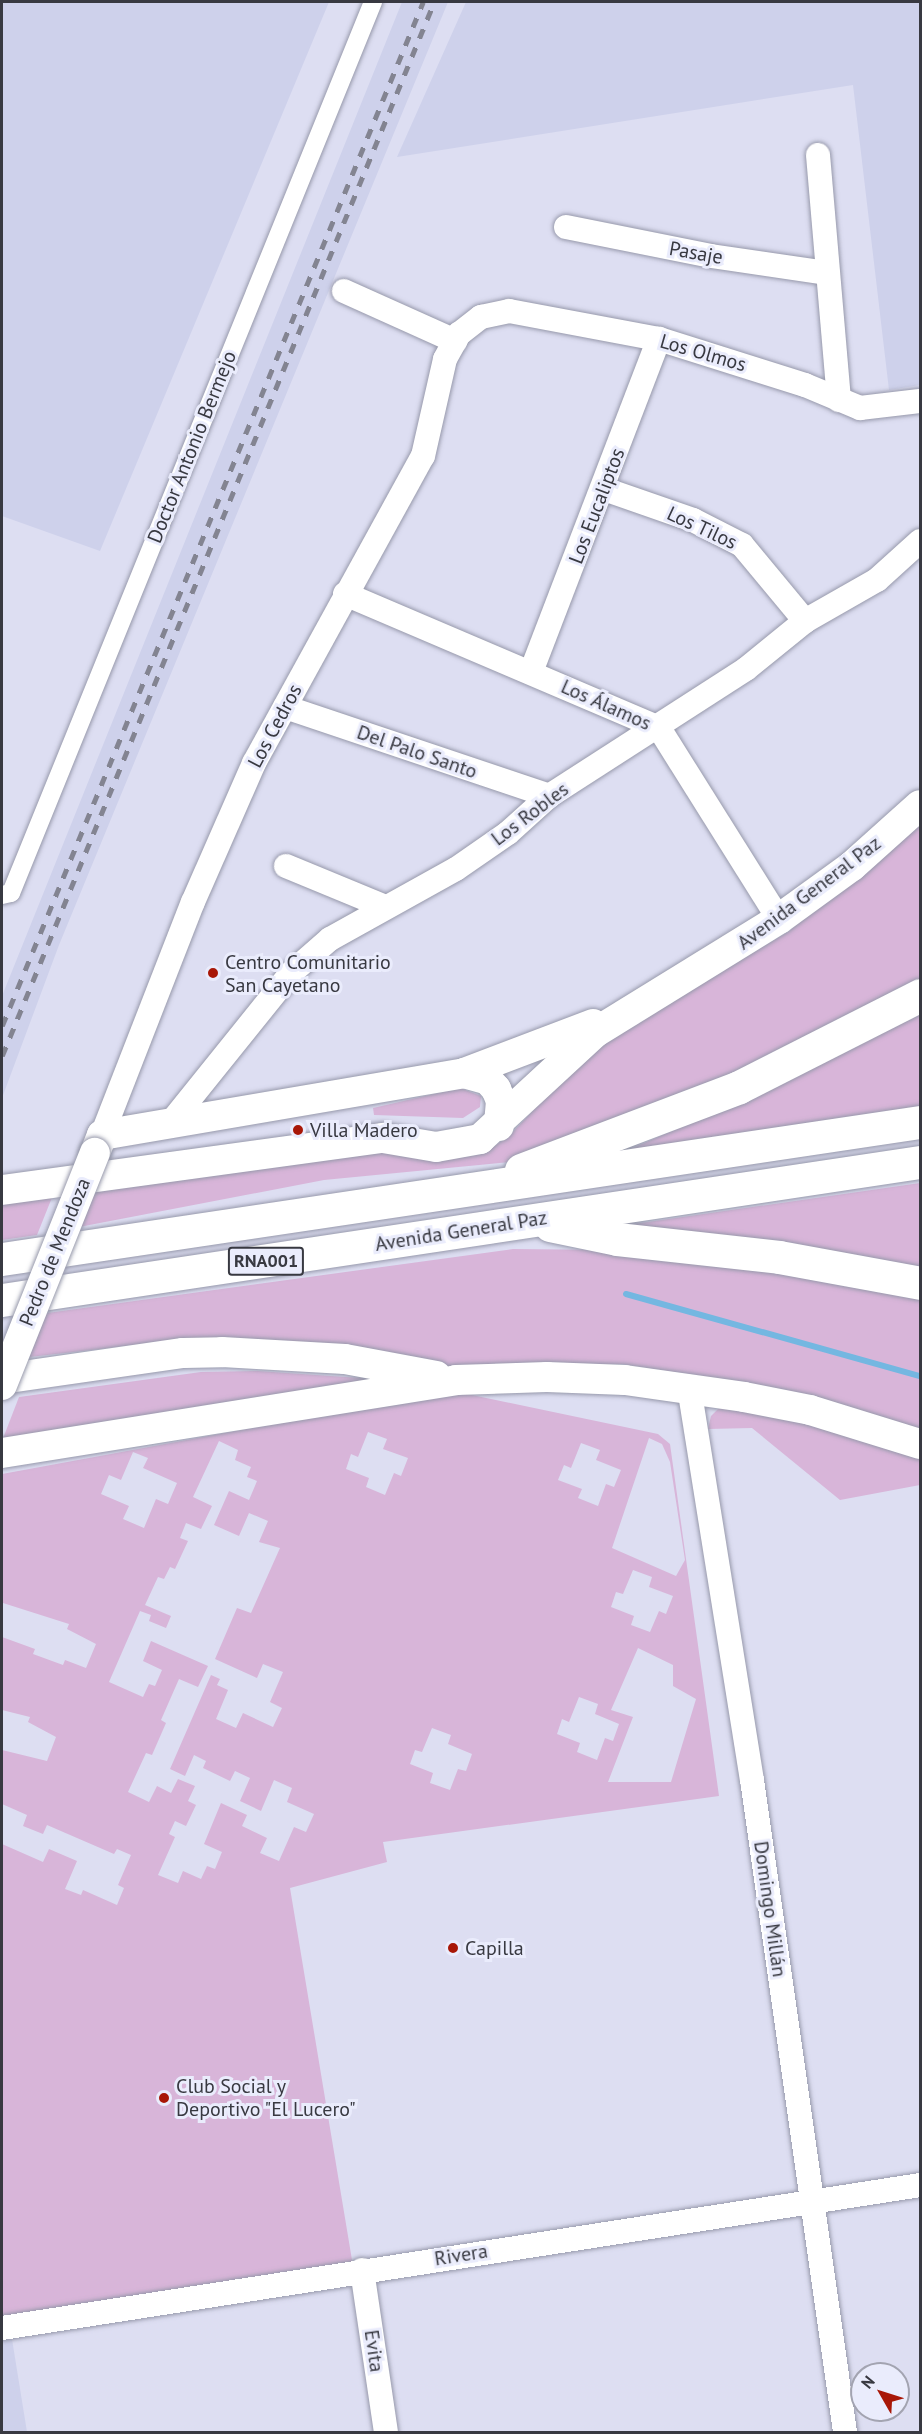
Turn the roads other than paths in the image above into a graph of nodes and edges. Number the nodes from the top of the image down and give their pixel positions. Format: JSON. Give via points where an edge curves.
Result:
{"nodes":[{"id":1,"x":373,"y":2,"type":"edge"},
{"id":2,"x":818,"y":155,"type":"dead end"},
{"id":3,"x":566,"y":227,"type":"dead end"},
{"id":4,"x":828,"y":273,"type":"junction"},
{"id":5,"x":344,"y":291,"type":"dead end"},
{"id":6,"x":481,"y":317,"type":"joint"},
{"id":7,"x":659,"y":339,"type":"junction"},
{"id":8,"x":455,"y":341,"type":"junction"},
{"id":9,"x":839,"y":400,"type":"junction"},
{"id":10,"x":921,"y":401,"type":"edge"},
{"id":11,"x":604,"y":489,"type":"junction"},
{"id":12,"x":921,"y":541,"type":"edge"},
{"id":13,"x":345,"y":594,"type":"junction"},
{"id":14,"x":806,"y":621,"type":"junction"},
{"id":15,"x":531,"y":672,"type":"junction"},
{"id":16,"x":285,"y":707,"type":"junction"},
{"id":17,"x":659,"y":728,"type":"junction"},
{"id":18,"x":549,"y":796,"type":"junction"},
{"id":19,"x":921,"y":805,"type":"edge"},
{"id":20,"x":286,"y":866,"type":"dead end"},
{"id":21,"x":6,"y":894,"type":"edge"},
{"id":22,"x":383,"y":906,"type":"junction"},
{"id":23,"x":779,"y":919,"type":"junction"},
{"id":24,"x":921,"y":995,"type":"edge"},
{"id":25,"x":630,"y":1010,"type":"junction"},
{"id":26,"x":464,"y":1073,"type":"junction"},
{"id":27,"x":172,"y":1121,"type":"junction"},
{"id":28,"x":921,"y":1122,"type":"edge"},
{"id":29,"x":499,"y":1126,"type":"junction"},
{"id":30,"x":99,"y":1144,"type":"junction"},
{"id":31,"x":921,"y":1162,"type":"edge"},
{"id":32,"x":2,"y":1190,"type":"edge"},
{"id":33,"x":468,"y":1191,"type":"junction"},
{"id":34,"x":531,"y":1221,"type":"junction"},
{"id":35,"x":2,"y":1259,"type":"edge"},
{"id":36,"x":921,"y":1283,"type":"edge"},
{"id":37,"x":2,"y":1300,"type":"edge"},
{"id":38,"x":2,"y":1379,"type":"edge"},
{"id":39,"x":456,"y":1380,"type":"junction"},
{"id":40,"x":2,"y":1385,"type":"edge"},
{"id":41,"x":689,"y":1387,"type":"junction"},
{"id":42,"x":921,"y":1444,"type":"edge"},
{"id":43,"x":2,"y":1453,"type":"edge"},
{"id":44,"x":921,"y":2185,"type":"edge"},
{"id":45,"x":812,"y":2203,"type":"junction"},
{"id":46,"x":362,"y":2270,"type":"junction"},
{"id":47,"x":2,"y":2328,"type":"edge"},
{"id":48,"x":386,"y":2433,"type":"edge"},
{"id":49,"x":845,"y":2433,"type":"edge"}],
"edges":[{"from":1,"to":21,"type":"street","name":"Doctor Antonio Bermejo"},
{"from":2,"to":4,"type":"street"},
{"from":3,"to":4,"type":"street","name":"Pasaje","via":[[711,256]]},
{"from":4,"to":9,"type":"street"},
{"from":5,"to":8,"type":"street"},
{"from":6,"to":7,"type":"street","name":"Los Olmos","via":[[509,311]]},
{"from":6,"to":8,"type":"street","name":"Los Cedros"},
{"from":7,"to":9,"type":"street","name":"Los Olmos"},
{"from":7,"to":11,"type":"street","name":"Los Eucaliptos"},
{"from":8,"to":13,"type":"street","name":"Los Cedros","via":[[445,360],[423,456]]},
{"from":9,"to":10,"type":"street","name":"Los Olmos","via":[[860,408]]},
{"from":11,"to":14,"type":"street","name":"Los Tilos","via":[[693,520],[742,545]]},
{"from":11,"to":15,"type":"street","name":"Los Eucaliptos"},
{"from":12,"to":14,"type":"street","name":"Los Robles","via":[[877,580]]},
{"from":13,"to":15,"type":"street","name":"Los Álamos"},
{"from":13,"to":16,"type":"street","name":"Los Cedros"},
{"from":14,"to":17,"type":"street","name":"Los Robles","via":[[746,669]]},
{"from":15,"to":17,"type":"street","name":"Los Álamos"},
{"from":16,"to":18,"type":"street","name":"Del Palo Santo"},
{"from":16,"to":30,"type":"street","name":"Los Cedros","via":[[254,763],[197,891]]},
{"from":17,"to":18,"type":"street","name":"Los Robles"},
{"from":17,"to":23,"type":"street","name":"Los Álamos"},
{"from":18,"to":22,"type":"street","name":"Los Robles","via":[[508,833],[456,869]]},
{"from":19,"to":23,"type":"street","name":"Avenida General Paz","via":[[852,866]]},
{"from":20,"to":22,"type":"street"},
{"from":22,"to":27,"type":"street","name":"Los Robles","via":[[330,939],[291,973]]},
{"from":23,"to":25,"type":"street","name":"Avenida General Paz"},
{"from":24,"to":33,"type":"highway","via":[[739,1087]]},
{"from":25,"to":26,"type":"street","name":"Avenida General Paz"},
{"from":25,"to":29,"type":"street","name":"Avenida General Paz","via":[[571,1052]]},
{"from":26,"to":27,"type":"street","name":"Avenida General Paz"},
{"from":26,"to":29,"type":"street","via":[[482,1077],[496,1089],[502,1107]]},
{"from":27,"to":30,"type":"street","name":"Avenida General Paz"},
{"from":28,"to":33,"type":"highway","name":"Avenida General Paz","number":"RNA001"},
{"from":29,"to":32,"type":"street","name":"Avenida General Paz","via":[[480,1139],[457,1146],[436,1147],[382,1138]]},
{"from":30,"to":40,"type":"street","name":"Pedro de Mendoza","bridge":true},
{"from":31,"to":34,"type":"highway","name":"Avenida General Paz","number":"RNA001"},
{"from":33,"to":35,"type":"highway","name":"Avenida General Paz","number":"RNA001"},
{"from":34,"to":36,"type":"highway","via":[[616,1239],[779,1257]]},
{"from":34,"to":37,"type":"highway","name":"Avenida General Paz","number":"RNA001"},
{"from":38,"to":39,"type":"street","via":[[183,1353],[222,1352],[345,1359]]},
{"from":39,"to":41,"type":"street","via":[[547,1377]]},
{"from":39,"to":43,"type":"street"},
{"from":41,"to":42,"type":"street","via":[[810,1410]]},
{"from":41,"to":45,"type":"street","name":"Domingo Millán","via":[[752,1780]]},
{"from":44,"to":45,"type":"street","name":"Rivera"},
{"from":45,"to":46,"type":"street","name":"Rivera"},
{"from":45,"to":49,"type":"street","name":"Domingo Millán"},
{"from":46,"to":47,"type":"street","name":"Rivera"},
{"from":46,"to":48,"type":"street","name":"Evita"}]}
